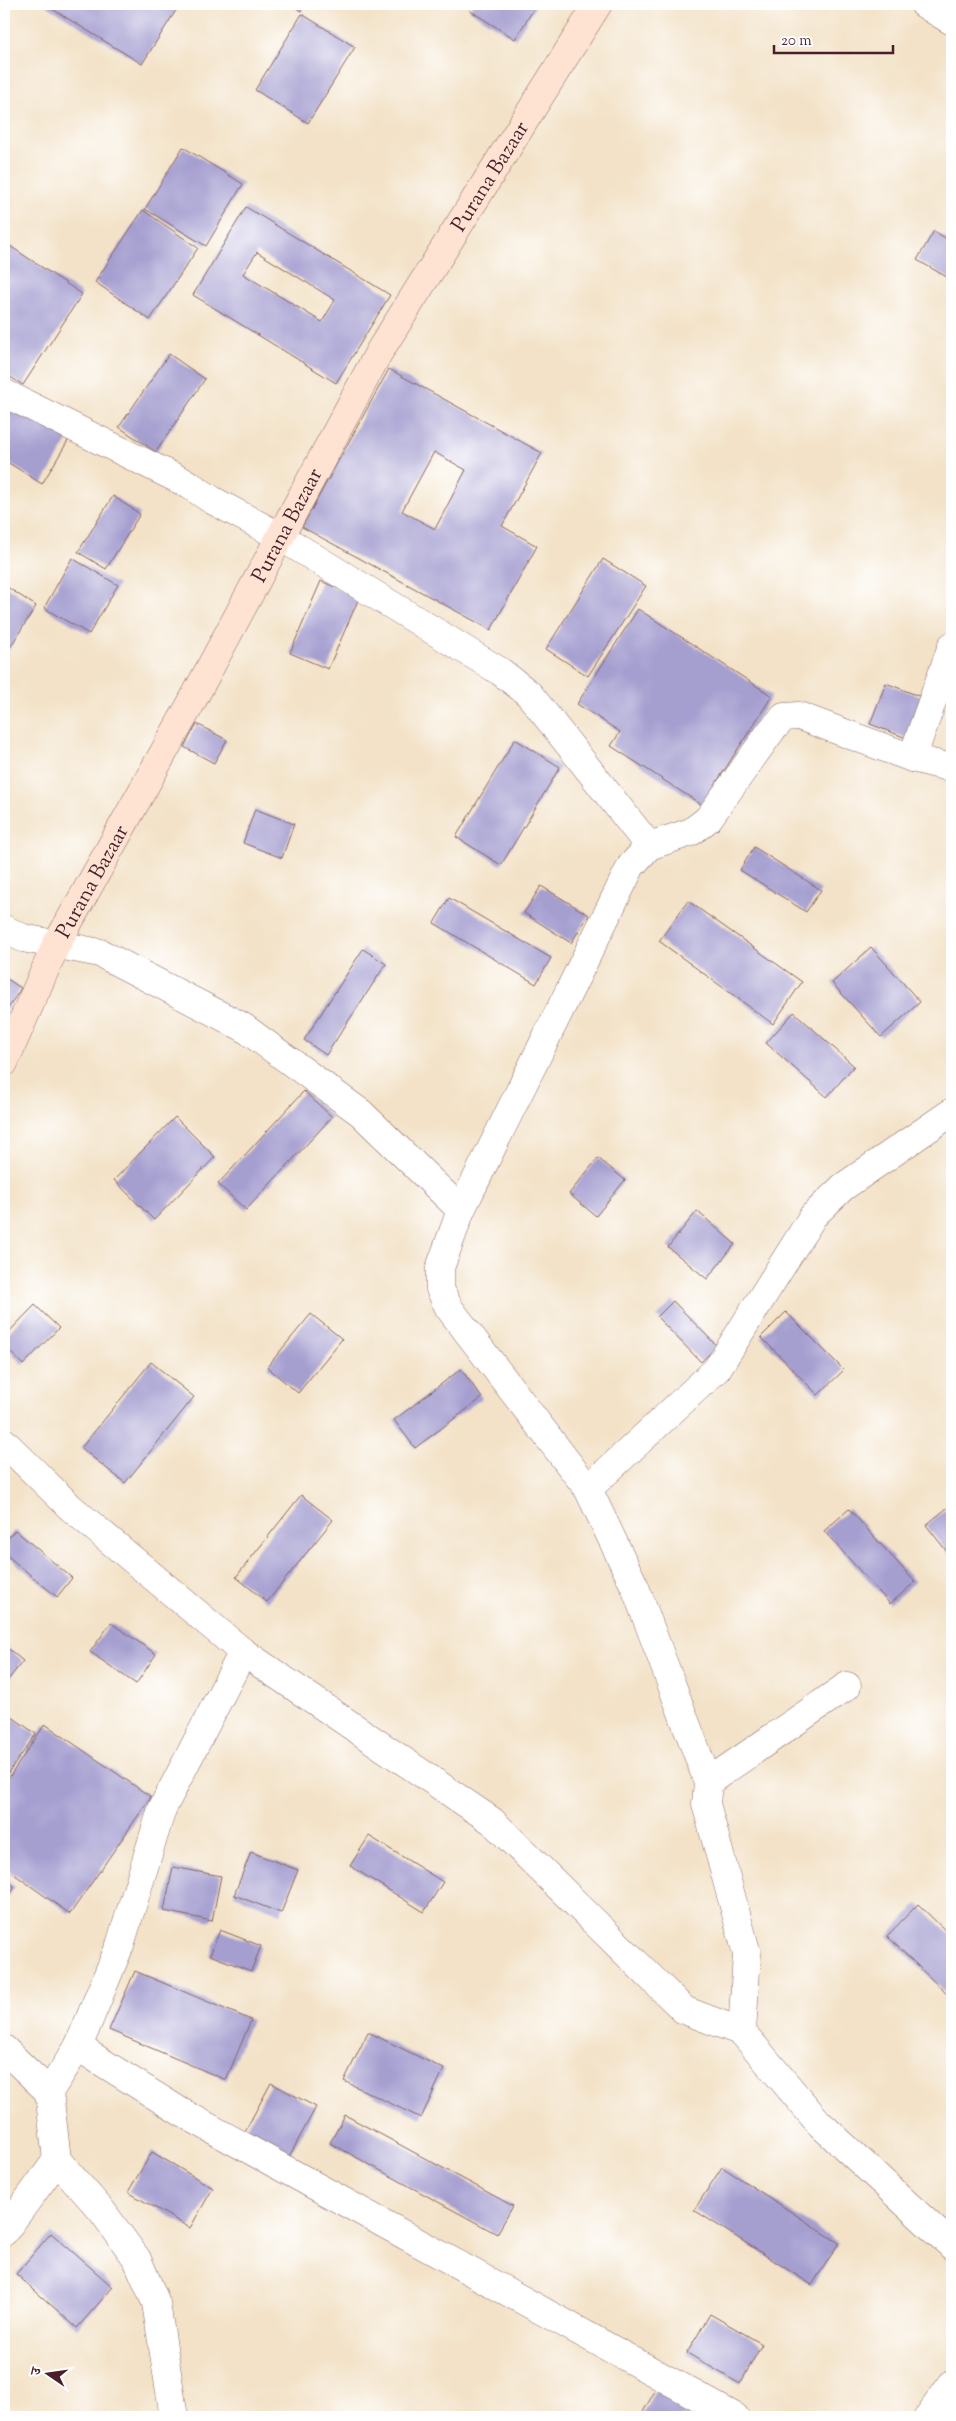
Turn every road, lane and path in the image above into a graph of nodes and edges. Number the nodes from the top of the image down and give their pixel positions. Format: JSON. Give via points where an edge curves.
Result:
{"nodes":[{"id":1,"x":598,"y":4,"type":"edge"},
{"id":2,"x":924,"y":4,"type":"edge"},
{"id":3,"x":952,"y":21,"type":"edge"},
{"id":4,"x":4,"y":393,"type":"edge"},
{"id":5,"x":280,"y":536,"type":"junction"},
{"id":6,"x":952,"y":646,"type":"edge"},
{"id":7,"x":912,"y":758,"type":"junction"},
{"id":8,"x":952,"y":768,"type":"edge"},
{"id":9,"x":649,"y":846,"type":"junction"},
{"id":10,"x":4,"y":929,"type":"edge"},
{"id":11,"x":56,"y":945,"type":"junction"},
{"id":12,"x":4,"y":1063,"type":"edge"},
{"id":13,"x":952,"y":1112,"type":"edge"},
{"id":14,"x":461,"y":1210,"type":"junction"},
{"id":15,"x":4,"y":1442,"type":"edge"},
{"id":16,"x":588,"y":1490,"type":"junction"},
{"id":17,"x":243,"y":1652,"type":"junction"},
{"id":18,"x":847,"y":1686,"type":"dead end"},
{"id":19,"x":708,"y":1782,"type":"junction"},
{"id":20,"x":742,"y":2032,"type":"junction"},
{"id":21,"x":78,"y":2048,"type":"junction"},
{"id":22,"x":4,"y":2049,"type":"edge"},
{"id":23,"x":49,"y":2092,"type":"junction"},
{"id":24,"x":57,"y":2160,"type":"junction"},
{"id":25,"x":4,"y":2232,"type":"edge"},
{"id":26,"x":952,"y":2246,"type":"edge"},
{"id":27,"x":952,"y":2384,"type":"edge"},
{"id":28,"x":174,"y":2417,"type":"edge"},
{"id":29,"x":735,"y":2417,"type":"edge"},
{"id":30,"x":928,"y":2417,"type":"edge"}],
"edges":[{"from":1,"to":5,"type":"street","name":"Purana Bazaar","via":[[379,352]]},
{"from":2,"to":3,"type":"street"},
{"from":4,"to":5,"type":"street","via":[[188,484]]},
{"from":5,"to":9,"type":"street","via":[[501,672],[528,694]]},
{"from":5,"to":11,"type":"street","name":"Purana Bazaar"},
{"from":6,"to":7,"type":"street"},
{"from":7,"to":8,"type":"street"},
{"from":7,"to":9,"type":"street","via":[[799,716],[784,717],[771,730],[708,819],[691,832]]},
{"from":9,"to":14,"type":"street","via":[[631,866]]},
{"from":10,"to":11,"type":"street","via":[[23,938]]},
{"from":11,"to":12,"type":"street","name":"Purana Bazaar"},
{"from":11,"to":14,"type":"street","via":[[100,953],[243,1028],[361,1114]]},
{"from":13,"to":16,"type":"street","via":[[843,1187],[813,1216],[717,1370]]},
{"from":14,"to":16,"type":"street","via":[[440,1268],[440,1289],[449,1308]]},
{"from":15,"to":17,"type":"street","via":[[70,1507]]},
{"from":16,"to":19,"type":"street","via":[[636,1587]]},
{"from":17,"to":20,"type":"street","via":[[492,1821],[684,2010]]},
{"from":17,"to":21,"type":"street","via":[[162,1809],[120,1945]]},
{"from":18,"to":19,"type":"street"},
{"from":19,"to":20,"type":"street","via":[[706,1804],[747,1954]]},
{"from":20,"to":26,"type":"street","via":[[819,2124]]},
{"from":21,"to":23,"type":"street"},
{"from":21,"to":29,"type":"street","via":[[181,2112]]},
{"from":22,"to":23,"type":"street"},
{"from":23,"to":24,"type":"street"},
{"from":24,"to":25,"type":"street"},
{"from":24,"to":28,"type":"street","via":[[102,2211],[137,2259],[156,2303]]},
{"from":27,"to":30,"type":"street"}]}
